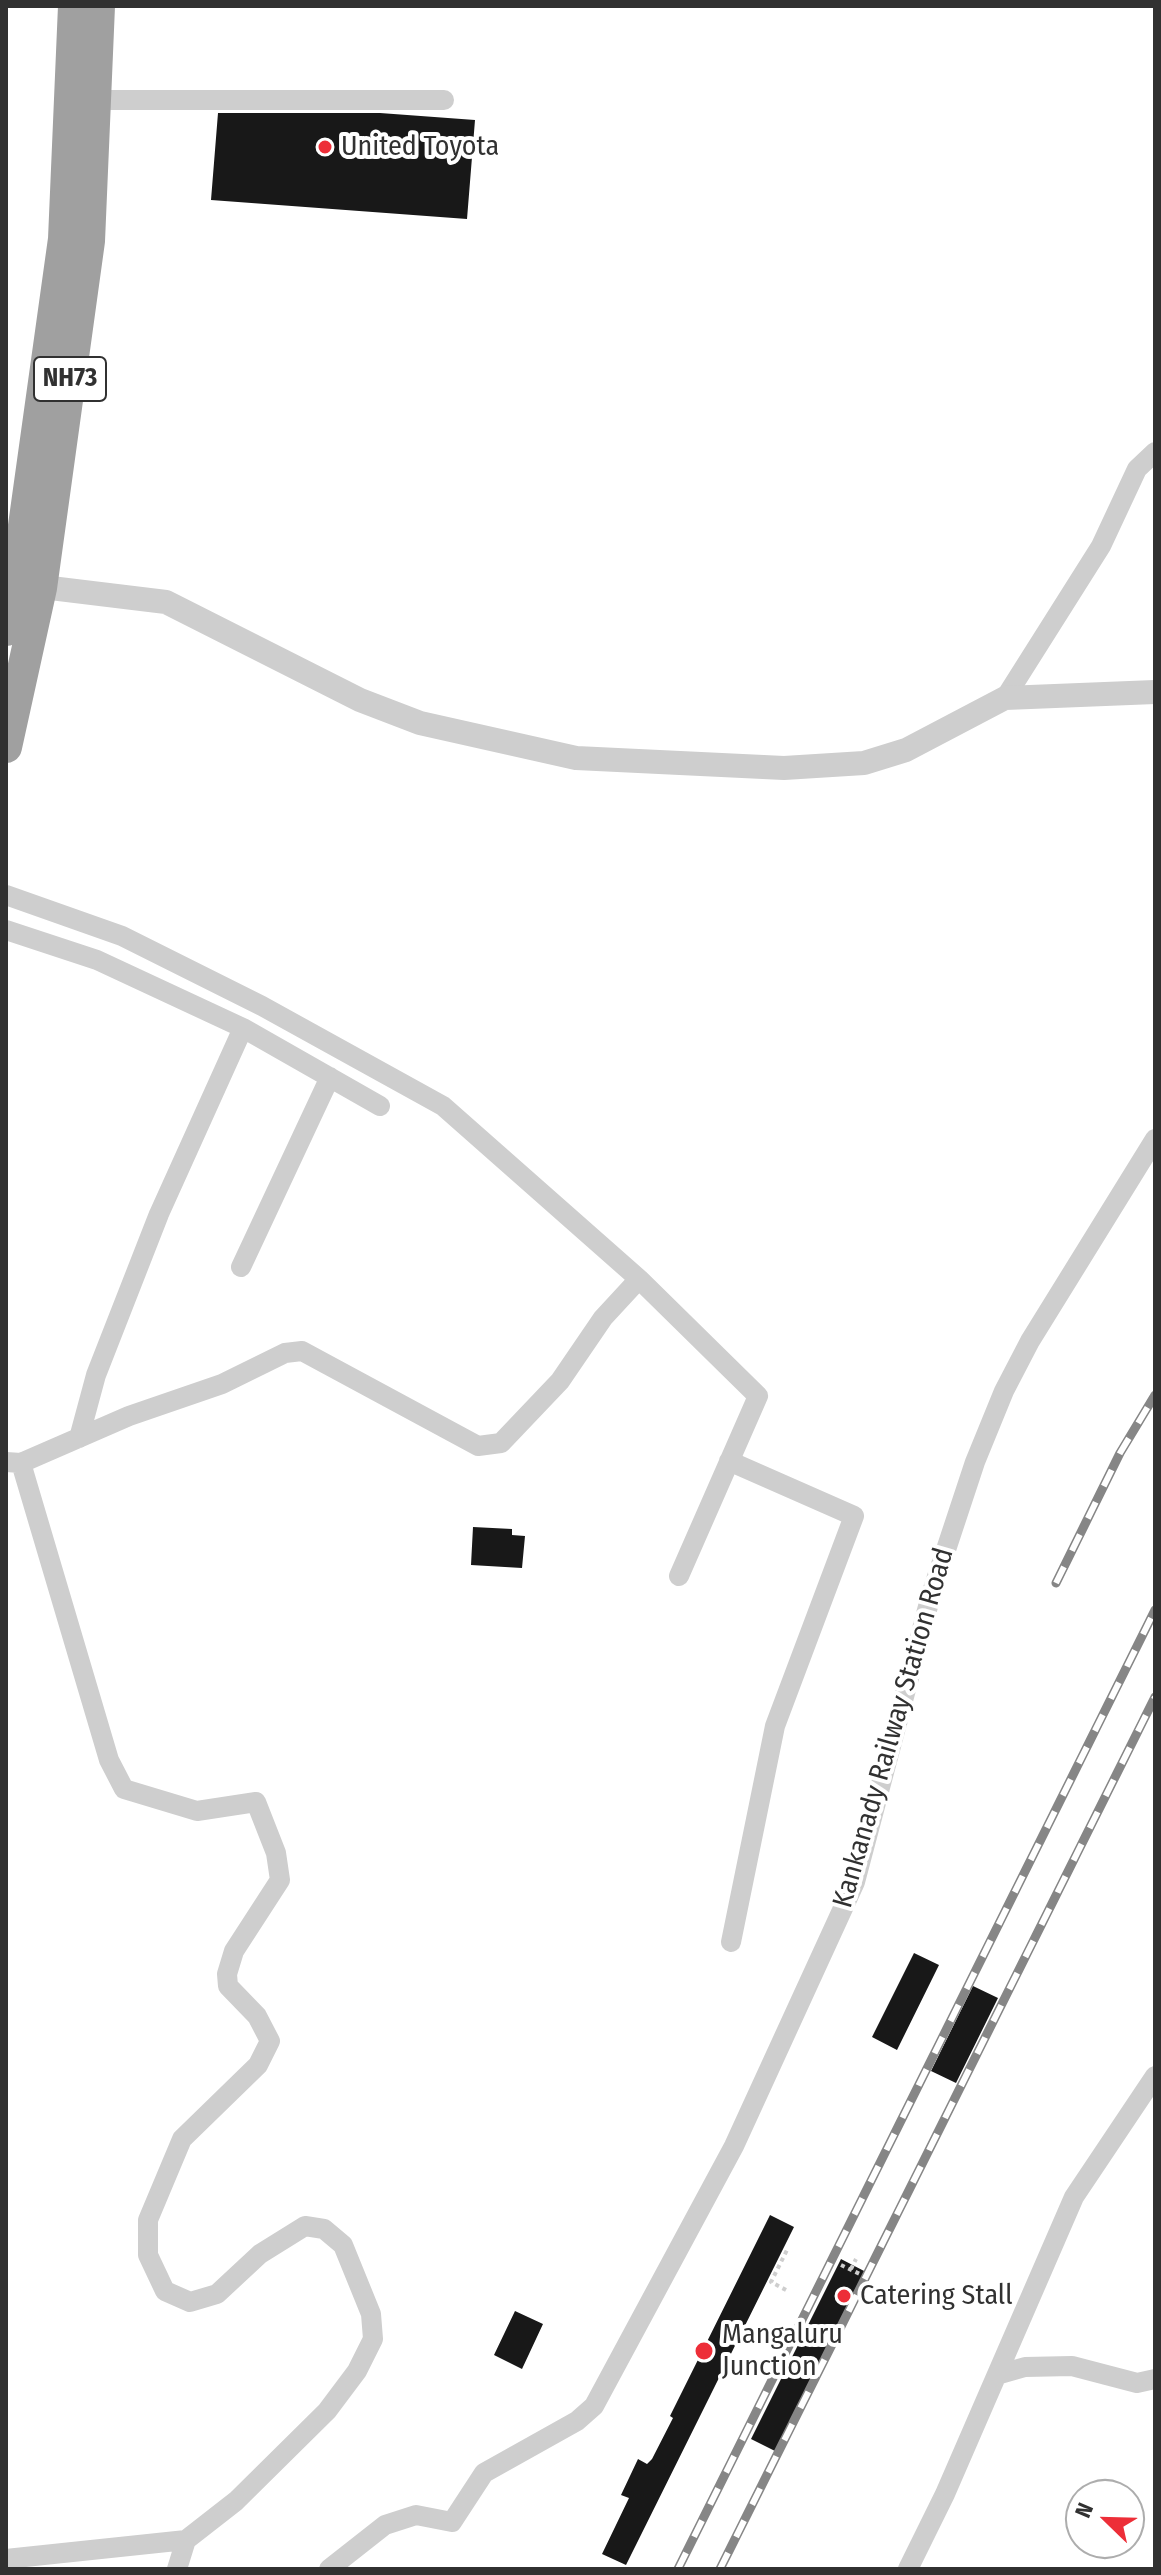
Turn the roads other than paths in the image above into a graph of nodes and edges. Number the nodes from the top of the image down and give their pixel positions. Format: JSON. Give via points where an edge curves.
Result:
{"nodes":[{"id":1,"x":74,"y":6,"type":"edge"},
{"id":2,"x":99,"y":6,"type":"edge"},
{"id":3,"x":97,"y":100,"type":"junction"},
{"id":4,"x":444,"y":100,"type":"dead end"},
{"id":5,"x":1155,"y":452,"type":"edge"},
{"id":6,"x":21,"y":585,"type":"edge"},
{"id":7,"x":6,"y":630,"type":"edge"},
{"id":8,"x":1155,"y":692,"type":"edge"},
{"id":9,"x":1005,"y":698,"type":"junction"},
{"id":10,"x":6,"y":747,"type":"edge"},
{"id":11,"x":6,"y":895,"type":"edge"},
{"id":12,"x":6,"y":930,"type":"edge"},
{"id":13,"x":243,"y":1028,"type":"junction"},
{"id":14,"x":330,"y":1077,"type":"junction"},
{"id":15,"x":380,"y":1106,"type":"dead end"},
{"id":16,"x":1155,"y":1139,"type":"edge"},
{"id":17,"x":241,"y":1267,"type":"dead end"},
{"id":18,"x":639,"y":1279,"type":"junction"},
{"id":19,"x":79,"y":1438,"type":"junction"},
{"id":20,"x":729,"y":1461,"type":"junction"},
{"id":21,"x":14,"y":1462,"type":"edge"},
{"id":22,"x":679,"y":1576,"type":"dead end"},
{"id":23,"x":731,"y":1942,"type":"dead end"},
{"id":24,"x":1155,"y":2076,"type":"edge"},
{"id":25,"x":997,"y":2375,"type":"junction"},
{"id":26,"x":1155,"y":2379,"type":"edge"},
{"id":27,"x":186,"y":2540,"type":"junction"},
{"id":28,"x":6,"y":2559,"type":"edge"},
{"id":29,"x":177,"y":2569,"type":"edge"},
{"id":30,"x":329,"y":2569,"type":"edge"},
{"id":31,"x":908,"y":2569,"type":"edge"}],
"edges":[{"from":1,"to":6,"type":"highway","number":"NH73","via":[[64,239]]},
{"from":2,"to":3,"type":"highway","number":"NH73"},
{"from":3,"to":4,"type":"street"},
{"from":3,"to":6,"type":"highway","number":"NH73","via":[[89,241]]},
{"from":5,"to":9,"type":"street","via":[[1137,469],[1101,546]]},
{"from":6,"to":7,"type":"highway","number":"NH73"},
{"from":6,"to":9,"type":"street","via":[[166,602],[360,700],[420,723],[576,758],[784,768],[864,763],[906,750]]},
{"from":6,"to":10,"type":"highway","number":"NH73"},
{"from":8,"to":9,"type":"street"},
{"from":11,"to":18,"type":"street","via":[[122,936],[443,1106]]},
{"from":12,"to":13,"type":"street","via":[[97,960]]},
{"from":13,"to":14,"type":"street"},
{"from":13,"to":19,"type":"street","via":[[159,1214],[96,1375]]},
{"from":14,"to":15,"type":"street"},
{"from":14,"to":17,"type":"street"},
{"from":16,"to":30,"type":"street","name":"Kankanady Railway Station Road","via":[[1004,1391],[931,1595],[855,1882],[734,2146],[594,2406],[484,2473],[452,2522],[416,2515],[385,2525]]},
{"from":18,"to":19,"type":"street","via":[[603,1318],[560,1381],[501,1443],[478,1446],[302,1351],[285,1353],[222,1384]]},
{"from":18,"to":20,"type":"street","via":[[758,1396]]},
{"from":19,"to":21,"type":"street"},
{"from":20,"to":22,"type":"street"},
{"from":20,"to":23,"type":"street","via":[[854,1516],[775,1726]]},
{"from":21,"to":27,"type":"street","via":[[109,1760],[124,1789],[197,1811],[256,1802],[276,1853],[280,1880],[234,1951],[227,1974],[228,1986],[257,2016],[270,2041],[258,2065],[182,2139],[148,2220],[148,2255],[165,2291],[190,2302],[217,2294],[260,2254],[305,2226],[324,2229],[343,2245],[371,2314],[373,2339],[327,2411],[236,2501]]},
{"from":24,"to":25,"type":"street","via":[[1074,2197]]},
{"from":25,"to":26,"type":"street","via":[[1025,2367],[1072,2366],[1137,2383]]},
{"from":25,"to":31,"type":"street"},
{"from":27,"to":28,"type":"street"},
{"from":27,"to":29,"type":"street"}]}
